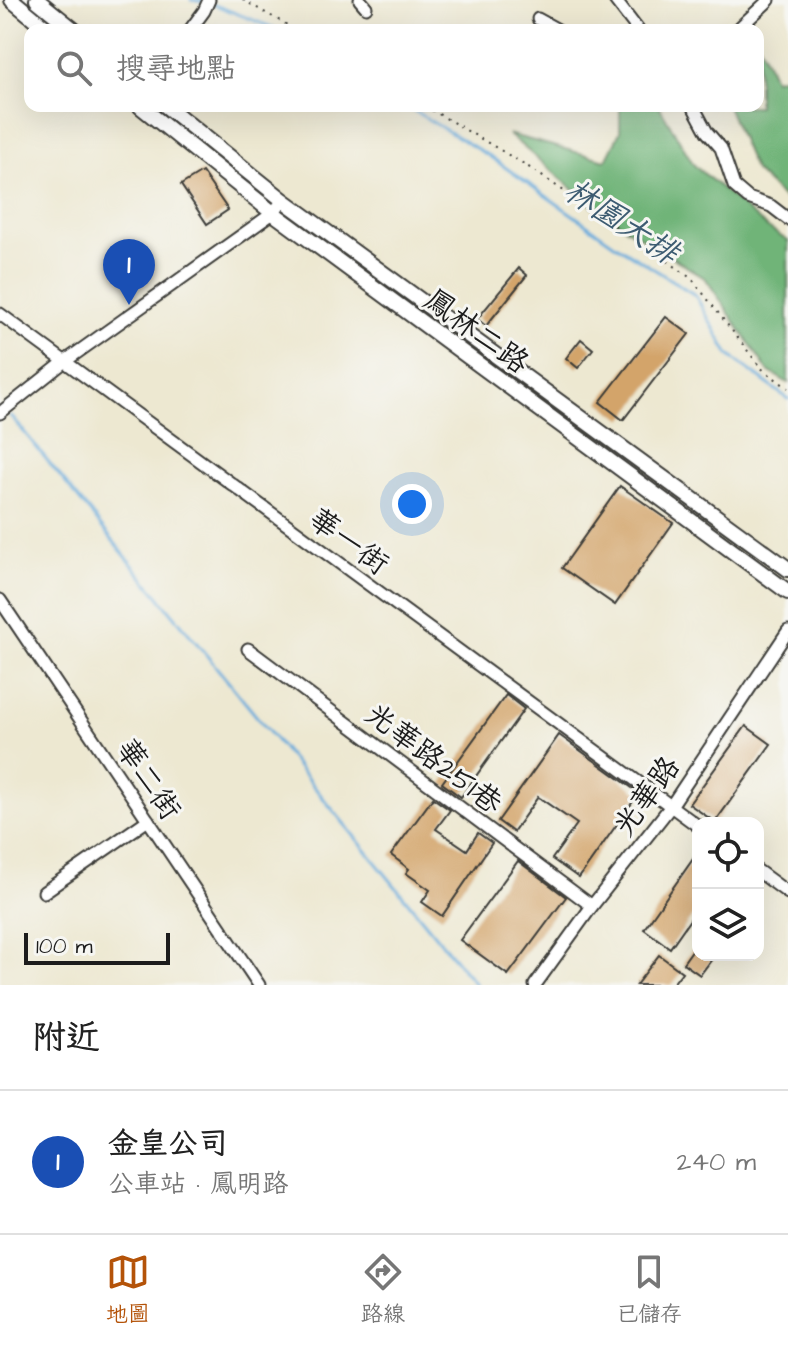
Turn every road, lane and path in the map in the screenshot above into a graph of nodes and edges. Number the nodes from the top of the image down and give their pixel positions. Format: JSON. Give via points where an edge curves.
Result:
{"nodes":[{"id":1,"x":12,"y":0,"type":"edge"},
{"id":2,"x":37,"y":0,"type":"edge"},
{"id":3,"x":243,"y":0,"type":"edge"},
{"id":4,"x":615,"y":0,"type":"edge"},
{"id":5,"x":769,"y":0,"type":"edge"},
{"id":6,"x":206,"y":6,"type":"edge"},
{"id":7,"x":538,"y":19,"type":"dead end"},
{"id":8,"x":41,"y":24,"type":"edge"},
{"id":9,"x":67,"y":24,"type":"edge"},
{"id":10,"x":194,"y":24,"type":"edge"},
{"id":11,"x":285,"y":24,"type":"edge"},
{"id":12,"x":547,"y":24,"type":"edge"},
{"id":13,"x":633,"y":24,"type":"edge"},
{"id":14,"x":743,"y":24,"type":"edge"},
{"id":15,"x":147,"y":112,"type":"edge"},
{"id":16,"x":173,"y":112,"type":"edge"},
{"id":17,"x":435,"y":112,"type":"edge"},
{"id":18,"x":696,"y":112,"type":"edge"},
{"id":19,"x":283,"y":200,"type":"junction"},
{"id":20,"x":273,"y":213,"type":"junction"},
{"id":21,"x":788,"y":219,"type":"edge"},
{"id":22,"x":0,"y":314,"type":"edge"},
{"id":23,"x":64,"y":362,"type":"junction"},
{"id":24,"x":788,"y":388,"type":"edge"},
{"id":25,"x":0,"y":413,"type":"edge"},
{"id":26,"x":788,"y":569,"type":"edge"},
{"id":27,"x":788,"y":592,"type":"edge"},
{"id":28,"x":0,"y":600,"type":"edge"},
{"id":29,"x":788,"y":631,"type":"edge"},
{"id":30,"x":248,"y":649,"type":"dead end"},
{"id":31,"x":671,"y":806,"type":"junction"},
{"id":32,"x":148,"y":820,"type":"junction"},
{"id":33,"x":692,"y":822,"type":"edge"},
{"id":34,"x":764,"y":875,"type":"edge"},
{"id":35,"x":44,"y":892,"type":"dead end"},
{"id":36,"x":788,"y":893,"type":"edge"},
{"id":37,"x":592,"y":906,"type":"junction"},
{"id":38,"x":259,"y":985,"type":"edge"},
{"id":39,"x":535,"y":985,"type":"edge"}],
"edges":[{"from":1,"to":8,"type":"main road"},
{"from":2,"to":9,"type":"main road"},
{"from":3,"to":11,"type":"path"},
{"from":4,"to":13,"type":"street"},
{"from":5,"to":14,"type":"street"},
{"from":6,"to":10,"type":"street"},
{"from":7,"to":12,"type":"street"},
{"from":15,"to":20,"type":"main road","name":"鳳林二路"},
{"from":16,"to":19,"type":"main road","name":"鳳林二路"},
{"from":17,"to":24,"type":"path","via":[[524,164],[684,273],[761,368]]},
{"from":18,"to":21,"type":"street","via":[[721,148],[734,186]]},
{"from":19,"to":20,"type":"street"},
{"from":19,"to":26,"type":"main road","name":"鳳林二路"},
{"from":20,"to":23,"type":"street"},
{"from":20,"to":27,"type":"main road","name":"鳳林二路"},
{"from":22,"to":23,"type":"street","name":"華一街"},
{"from":23,"to":25,"type":"street"},
{"from":23,"to":31,"type":"street","name":"華一街"},
{"from":28,"to":32,"type":"street","name":"華二街"},
{"from":29,"to":31,"type":"street","name":"光華路"},
{"from":30,"to":37,"type":"street","name":"光華路251巷"},
{"from":31,"to":33,"type":"street","name":"華一街"},
{"from":31,"to":37,"type":"street","name":"光華路"},
{"from":32,"to":35,"type":"street"},
{"from":32,"to":38,"type":"street","name":"華二街"},
{"from":34,"to":36,"type":"street"},
{"from":37,"to":39,"type":"street","name":"光華路"}]}
